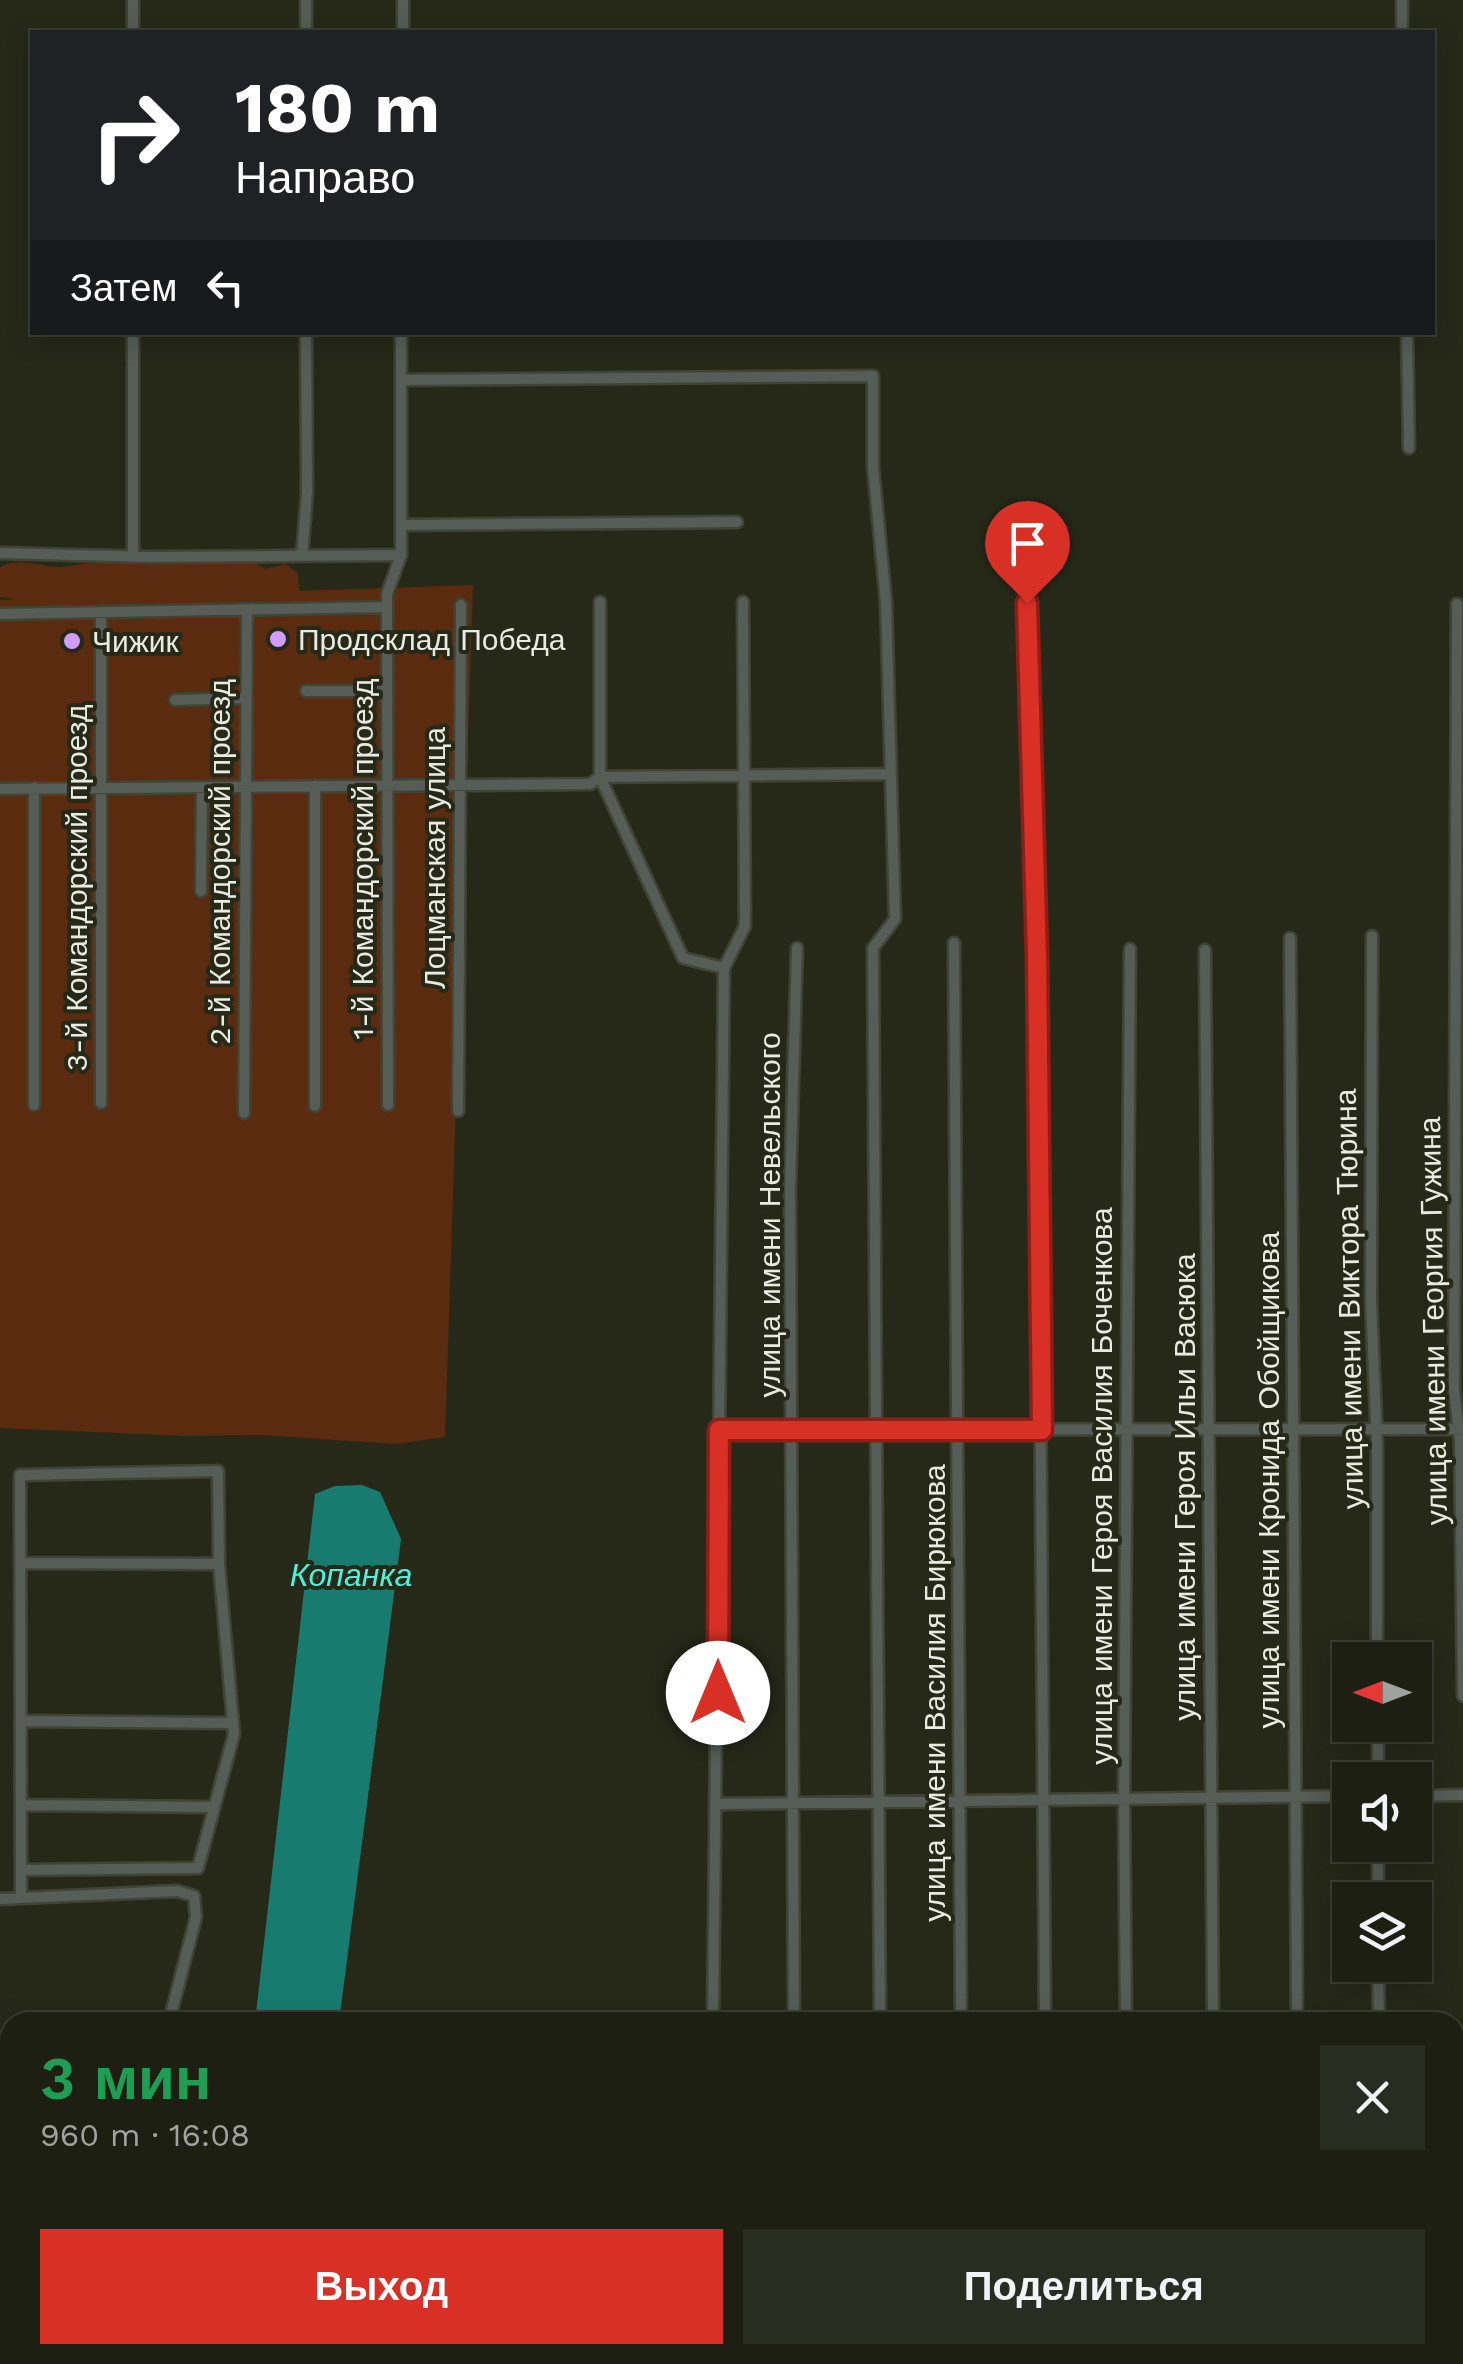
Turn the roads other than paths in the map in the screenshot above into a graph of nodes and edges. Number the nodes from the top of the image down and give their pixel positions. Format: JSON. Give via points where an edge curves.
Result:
{"nodes":[{"id":1,"x":133,"y":0,"type":"edge"},
{"id":2,"x":306,"y":0,"type":"edge"},
{"id":3,"x":403,"y":0,"type":"edge"},
{"id":4,"x":1402,"y":0,"type":"edge"},
{"id":5,"x":133,"y":30,"type":"edge"},
{"id":6,"x":306,"y":30,"type":"edge"},
{"id":7,"x":403,"y":30,"type":"edge"},
{"id":8,"x":1402,"y":30,"type":"edge"},
{"id":9,"x":133,"y":335,"type":"edge"},
{"id":10,"x":306,"y":335,"type":"edge"},
{"id":11,"x":400,"y":335,"type":"edge"},
{"id":12,"x":1407,"y":335,"type":"edge"},
{"id":13,"x":401,"y":380,"type":"junction"},
{"id":14,"x":1409,"y":448,"type":"dead end"},
{"id":15,"x":737,"y":522,"type":"dead end"},
{"id":16,"x":402,"y":525,"type":"junction"},
{"id":17,"x":0,"y":554,"type":"edge"},
{"id":18,"x":401,"y":554,"type":"junction"},
{"id":19,"x":134,"y":556,"type":"junction"},
{"id":20,"x":302,"y":556,"type":"junction"},
{"id":21,"x":1027,"y":601,"type":"dead end"},
{"id":22,"x":600,"y":602,"type":"dead end"},
{"id":23,"x":744,"y":602,"type":"dead end"},
{"id":24,"x":1457,"y":604,"type":"dead end"},
{"id":25,"x":460,"y":605,"type":"dead end"},
{"id":26,"x":387,"y":606,"type":"junction"},
{"id":27,"x":246,"y":610,"type":"junction"},
{"id":28,"x":101,"y":613,"type":"junction"},
{"id":29,"x":0,"y":614,"type":"edge"},
{"id":30,"x":306,"y":691,"type":"dead end"},
{"id":31,"x":386,"y":691,"type":"junction"},
{"id":32,"x":244,"y":698,"type":"junction"},
{"id":33,"x":175,"y":700,"type":"dead end"},
{"id":34,"x":890,"y":774,"type":"junction"},
{"id":35,"x":600,"y":777,"type":"junction"},
{"id":36,"x":744,"y":777,"type":"junction"},
{"id":37,"x":460,"y":785,"type":"junction"},
{"id":38,"x":244,"y":786,"type":"junction"},
{"id":39,"x":315,"y":786,"type":"junction"},
{"id":40,"x":386,"y":786,"type":"junction"},
{"id":41,"x":202,"y":787,"type":"junction"},
{"id":42,"x":34,"y":788,"type":"junction"},
{"id":43,"x":102,"y":788,"type":"junction"},
{"id":44,"x":0,"y":789,"type":"edge"},
{"id":45,"x":202,"y":891,"type":"dead end"},
{"id":46,"x":1372,"y":936,"type":"dead end"},
{"id":47,"x":1290,"y":938,"type":"dead end"},
{"id":48,"x":954,"y":943,"type":"dead end"},
{"id":49,"x":797,"y":948,"type":"dead end"},
{"id":50,"x":1130,"y":949,"type":"dead end"},
{"id":51,"x":1205,"y":950,"type":"dead end"},
{"id":52,"x":724,"y":968,"type":"junction"},
{"id":53,"x":101,"y":1103,"type":"dead end"},
{"id":54,"x":34,"y":1105,"type":"dead end"},
{"id":55,"x":315,"y":1106,"type":"dead end"},
{"id":56,"x":388,"y":1106,"type":"dead end"},
{"id":57,"x":458,"y":1111,"type":"dead end"},
{"id":58,"x":244,"y":1114,"type":"dead end"},
{"id":59,"x":792,"y":1429,"type":"junction"},
{"id":60,"x":1293,"y":1429,"type":"junction"},
{"id":61,"x":1376,"y":1429,"type":"junction"},
{"id":62,"x":1461,"y":1429,"type":"edge"},
{"id":63,"x":719,"y":1430,"type":"junction"},
{"id":64,"x":876,"y":1430,"type":"junction"},
{"id":65,"x":958,"y":1430,"type":"junction"},
{"id":66,"x":1042,"y":1430,"type":"junction"},
{"id":67,"x":1127,"y":1430,"type":"junction"},
{"id":68,"x":1208,"y":1430,"type":"junction"},
{"id":69,"x":21,"y":1563,"type":"junction"},
{"id":70,"x":219,"y":1564,"type":"junction"},
{"id":71,"x":1378,"y":1642,"type":"edge"},
{"id":72,"x":1463,"y":1696,"type":"edge"},
{"id":73,"x":22,"y":1722,"type":"junction"},
{"id":74,"x":233,"y":1723,"type":"junction"},
{"id":75,"x":1463,"y":1795,"type":"edge"},
{"id":76,"x":1332,"y":1796,"type":"edge"},
{"id":77,"x":1432,"y":1796,"type":"edge"},
{"id":78,"x":1296,"y":1797,"type":"junction"},
{"id":79,"x":1211,"y":1798,"type":"junction"},
{"id":80,"x":1124,"y":1799,"type":"junction"},
{"id":81,"x":1045,"y":1800,"type":"junction"},
{"id":82,"x":961,"y":1801,"type":"junction"},
{"id":83,"x":878,"y":1802,"type":"junction"},
{"id":84,"x":795,"y":1803,"type":"junction"},
{"id":85,"x":716,"y":1804,"type":"junction"},
{"id":86,"x":23,"y":1805,"type":"junction"},
{"id":87,"x":214,"y":1808,"type":"junction"},
{"id":88,"x":23,"y":1870,"type":"junction"},
{"id":89,"x":22,"y":1897,"type":"junction"},
{"id":90,"x":4,"y":1899,"type":"edge"},
{"id":91,"x":1378,"y":1982,"type":"edge"},
{"id":92,"x":172,"y":2012,"type":"edge"},
{"id":93,"x":713,"y":2012,"type":"edge"},
{"id":94,"x":794,"y":2012,"type":"edge"},
{"id":95,"x":880,"y":2012,"type":"edge"},
{"id":96,"x":961,"y":2012,"type":"edge"},
{"id":97,"x":1045,"y":2012,"type":"edge"},
{"id":98,"x":1126,"y":2012,"type":"edge"},
{"id":99,"x":1213,"y":2012,"type":"edge"},
{"id":100,"x":1297,"y":2012,"type":"edge"},
{"id":101,"x":1378,"y":2012,"type":"edge"}],
"edges":[{"from":1,"to":5,"type":"street"},
{"from":2,"to":6,"type":"street"},
{"from":3,"to":7,"type":"street"},
{"from":4,"to":8,"type":"street"},
{"from":9,"to":19,"type":"street"},
{"from":10,"to":20,"type":"street"},
{"from":11,"to":13,"type":"street","name":"1-й Командорский проезд"},
{"from":12,"to":14,"type":"street"},
{"from":13,"to":16,"type":"street","name":"1-й Командорский проезд"},
{"from":13,"to":34,"type":"street","via":[[873,376]]},
{"from":15,"to":16,"type":"street"},
{"from":16,"to":18,"type":"street","name":"1-й Командорский проезд"},
{"from":17,"to":19,"type":"street"},
{"from":18,"to":20,"type":"street"},
{"from":18,"to":26,"type":"street","name":"1-й Командорский проезд"},
{"from":19,"to":20,"type":"street"},
{"from":21,"to":66,"type":"street"},
{"from":22,"to":35,"type":"street"},
{"from":23,"to":36,"type":"street"},
{"from":24,"to":62,"type":"street","name":"улица имени Георгия Гужина","via":[[1454,1390]]},
{"from":25,"to":37,"type":"street","name":"Лоцманская улица"},
{"from":26,"to":27,"type":"street"},
{"from":26,"to":31,"type":"street","name":"1-й Командорский проезд"},
{"from":27,"to":28,"type":"street"},
{"from":27,"to":32,"type":"street","name":"2-й Командорский проезд"},
{"from":28,"to":29,"type":"street"},
{"from":28,"to":43,"type":"street","name":"3-й Командорский проезд"},
{"from":30,"to":31,"type":"street"},
{"from":31,"to":40,"type":"street","name":"1-й Командорский проезд"},
{"from":32,"to":33,"type":"street"},
{"from":32,"to":38,"type":"street","name":"2-й Командорский проезд"},
{"from":34,"to":36,"type":"street"},
{"from":34,"to":64,"type":"street","via":[[894,919],[874,948]]},
{"from":35,"to":36,"type":"street"},
{"from":35,"to":37,"type":"street","via":[[590,784]]},
{"from":35,"to":52,"type":"street","via":[[683,958]]},
{"from":36,"to":52,"type":"street","via":[[745,926]]},
{"from":37,"to":40,"type":"street"},
{"from":37,"to":57,"type":"street","name":"Лоцманская улица"},
{"from":38,"to":39,"type":"street"},
{"from":38,"to":41,"type":"street"},
{"from":38,"to":58,"type":"street","name":"2-й Командорский проезд"},
{"from":39,"to":40,"type":"street"},
{"from":39,"to":55,"type":"street"},
{"from":40,"to":56,"type":"street","name":"1-й Командорский проезд"},
{"from":41,"to":43,"type":"street"},
{"from":41,"to":45,"type":"street"},
{"from":42,"to":43,"type":"street"},
{"from":42,"to":44,"type":"street"},
{"from":42,"to":54,"type":"street"},
{"from":43,"to":53,"type":"street","name":"3-й Командорский проезд"},
{"from":46,"to":61,"type":"street","name":"улица имени Виктора Тюрина"},
{"from":47,"to":60,"type":"street","name":"улица имени Кронида Обойщикова"},
{"from":48,"to":65,"type":"street","name":"улица имени Василия Бирюкова"},
{"from":49,"to":59,"type":"street","name":"улица имени Невельского"},
{"from":50,"to":67,"type":"street","name":"улица имени Героя Василия Боченкова"},
{"from":51,"to":68,"type":"street","name":"улица имени Героя Ильи Васюка"},
{"from":52,"to":63,"type":"street"},
{"from":59,"to":63,"type":"street"},
{"from":59,"to":64,"type":"street"},
{"from":59,"to":84,"type":"street","name":"улица имени Невельского"},
{"from":60,"to":61,"type":"street"},
{"from":60,"to":68,"type":"street"},
{"from":60,"to":78,"type":"street","name":"улица имени Кронида Обойщикова"},
{"from":61,"to":62,"type":"street"},
{"from":61,"to":71,"type":"street","name":"улица имени Виктора Тюрина"},
{"from":62,"to":72,"type":"street","name":"улица имени Георгия Гужина"},
{"from":63,"to":85,"type":"street"},
{"from":64,"to":65,"type":"street"},
{"from":64,"to":83,"type":"street"},
{"from":65,"to":66,"type":"street"},
{"from":65,"to":82,"type":"street","name":"улица имени Василия Бирюкова"},
{"from":66,"to":67,"type":"street"},
{"from":66,"to":81,"type":"street"},
{"from":67,"to":68,"type":"street"},
{"from":67,"to":80,"type":"street","name":"улица имени Героя Василия Боченкова"},
{"from":68,"to":79,"type":"street","name":"улица имени Героя Ильи Васюка"},
{"from":69,"to":70,"type":"street"},
{"from":69,"to":70,"type":"street","via":[[20,1474],[218,1471]]},
{"from":69,"to":73,"type":"street"},
{"from":70,"to":74,"type":"street"},
{"from":73,"to":74,"type":"street"},
{"from":73,"to":86,"type":"street"},
{"from":74,"to":87,"type":"street"},
{"from":75,"to":77,"type":"street"},
{"from":76,"to":78,"type":"street"},
{"from":78,"to":79,"type":"street"},
{"from":78,"to":100,"type":"street","name":"улица имени Кронида Обойщикова"},
{"from":79,"to":80,"type":"street"},
{"from":79,"to":99,"type":"street","name":"улица имени Героя Ильи Васюка"},
{"from":80,"to":81,"type":"street"},
{"from":80,"to":98,"type":"street","name":"улица имени Героя Василия Боченкова"},
{"from":81,"to":82,"type":"street"},
{"from":81,"to":97,"type":"street"},
{"from":82,"to":83,"type":"street"},
{"from":82,"to":96,"type":"street","name":"улица имени Василия Бирюкова"},
{"from":83,"to":84,"type":"street"},
{"from":83,"to":95,"type":"street"},
{"from":84,"to":85,"type":"street"},
{"from":84,"to":94,"type":"street","name":"улица имени Невельского"},
{"from":85,"to":93,"type":"street"},
{"from":86,"to":87,"type":"street"},
{"from":86,"to":88,"type":"street"},
{"from":87,"to":88,"type":"street","via":[[198,1868]]},
{"from":88,"to":89,"type":"street"},
{"from":89,"to":90,"type":"street"},
{"from":89,"to":92,"type":"street","via":[[177,1891],[194,1896],[196,1917]]},
{"from":91,"to":101,"type":"street"}]}
